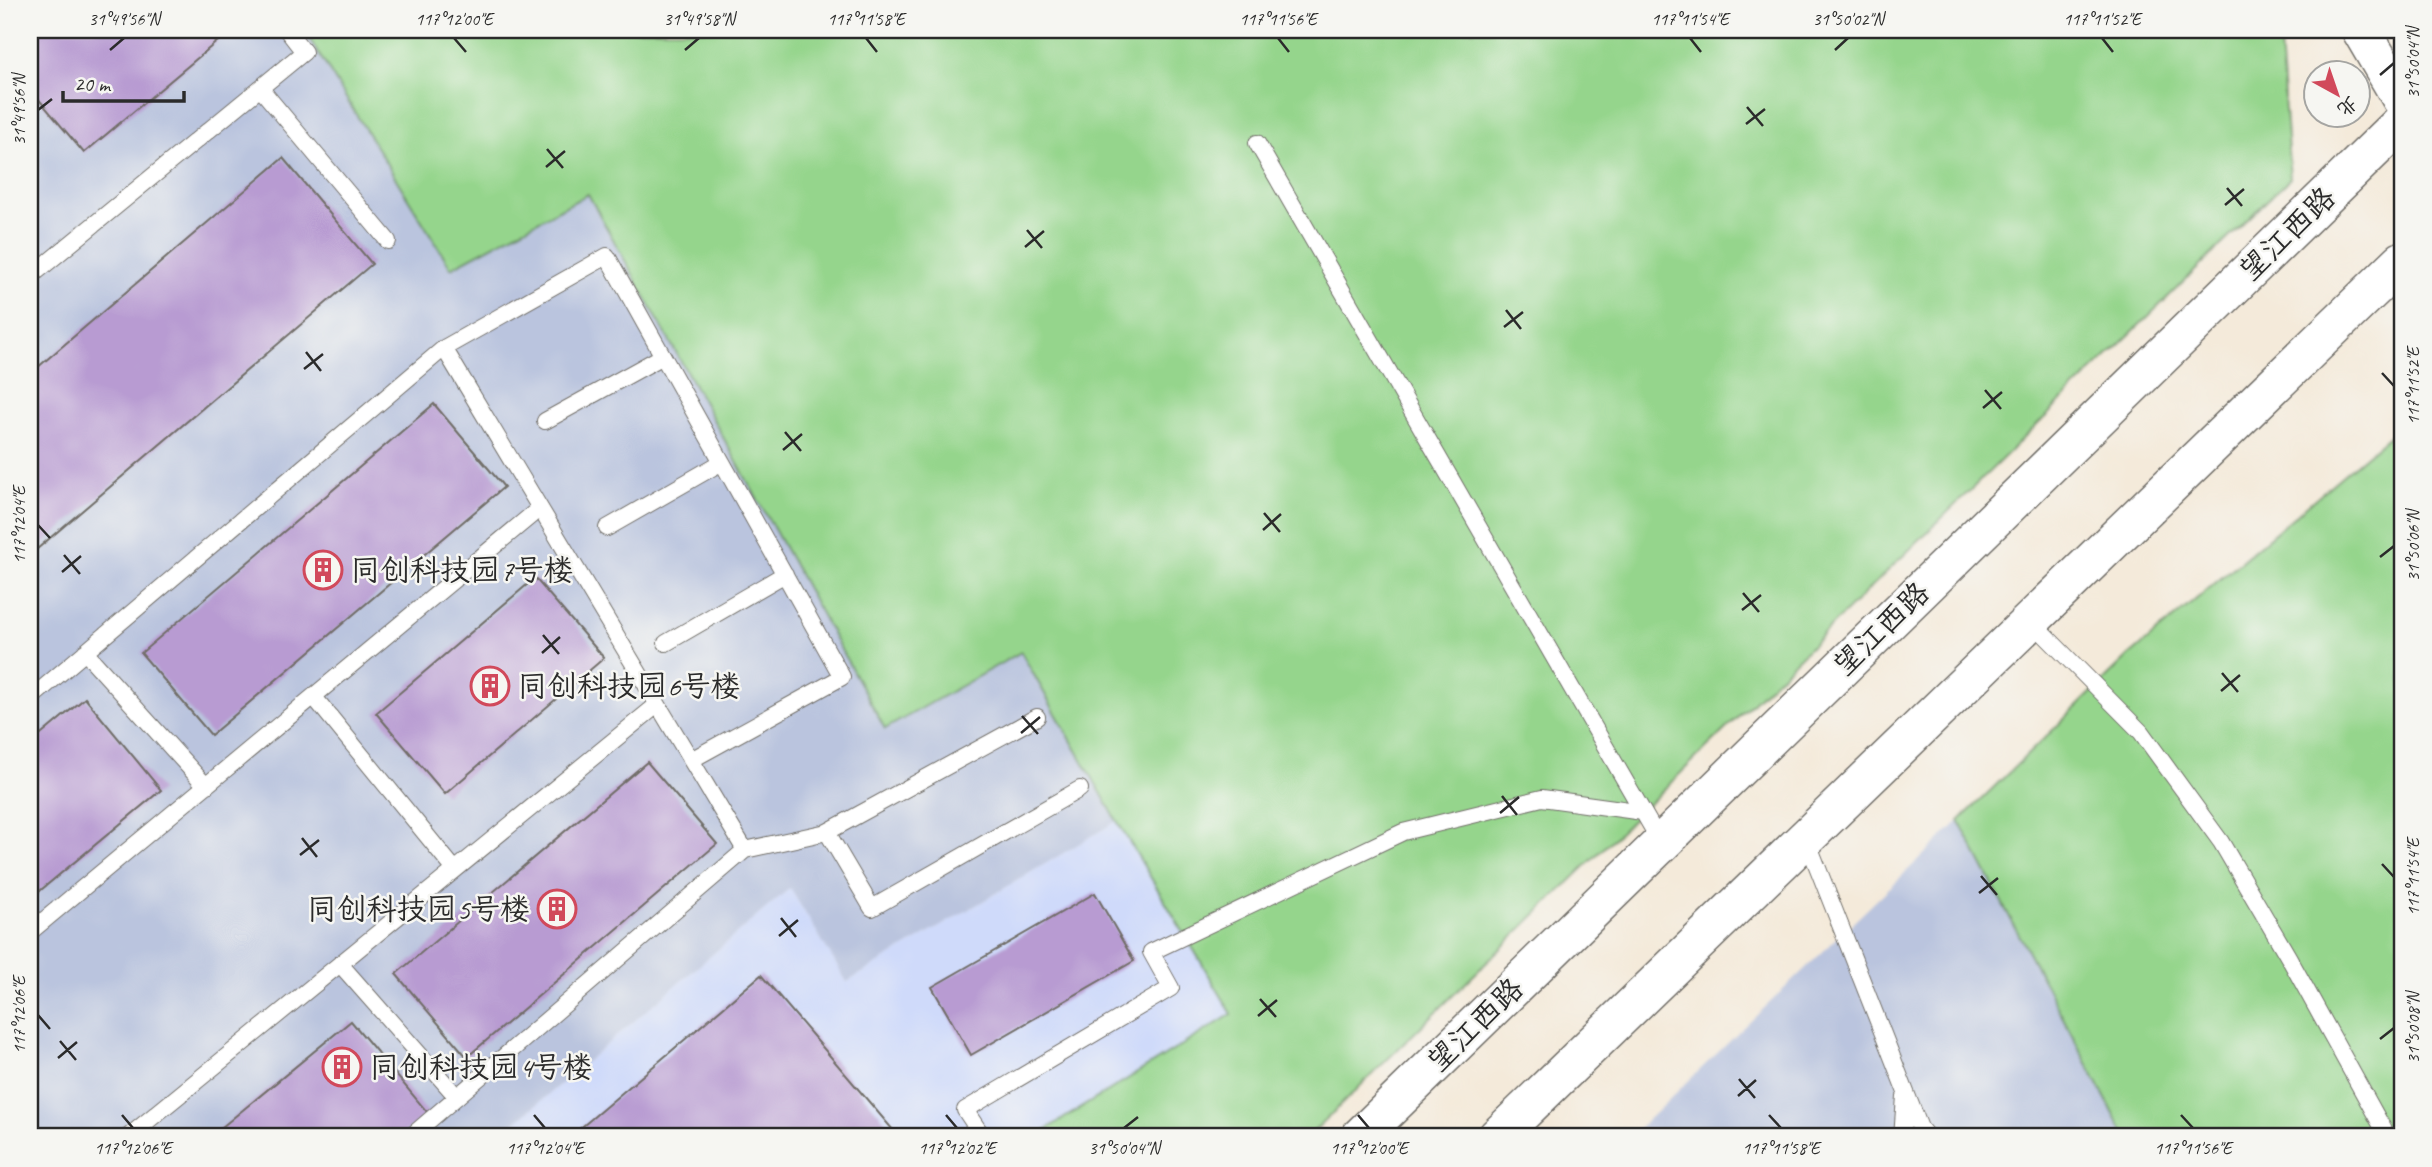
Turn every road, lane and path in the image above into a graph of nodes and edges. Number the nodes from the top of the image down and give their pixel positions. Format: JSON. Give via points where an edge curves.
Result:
{"nodes":[{"id":1,"x":287,"y":30,"type":"edge"},
{"id":2,"x":2361,"y":30,"type":"edge"},
{"id":3,"x":260,"y":88,"type":"junction"},
{"id":4,"x":2402,"y":100,"type":"edge"},
{"id":5,"x":2402,"y":122,"type":"edge"},
{"id":6,"x":1257,"y":143,"type":"dead end"},
{"id":7,"x":388,"y":241,"type":"dead end"},
{"id":8,"x":2402,"y":261,"type":"edge"},
{"id":9,"x":30,"y":277,"type":"edge"},
{"id":10,"x":444,"y":348,"type":"junction"},
{"id":11,"x":663,"y":356,"type":"junction"},
{"id":12,"x":545,"y":421,"type":"dead end"},
{"id":13,"x":722,"y":462,"type":"junction"},
{"id":14,"x":540,"y":508,"type":"junction"},
{"id":15,"x":607,"y":528,"type":"dead end"},
{"id":16,"x":785,"y":574,"type":"junction"},
{"id":17,"x":2031,"y":621,"type":"junction"},
{"id":18,"x":666,"y":643,"type":"dead end"},
{"id":19,"x":86,"y":652,"type":"junction"},
{"id":20,"x":314,"y":697,"type":"junction"},
{"id":21,"x":30,"y":699,"type":"edge"},
{"id":22,"x":657,"y":705,"type":"junction"},
{"id":23,"x":1037,"y":717,"type":"dead end"},
{"id":24,"x":691,"y":760,"type":"junction"},
{"id":25,"x":206,"y":786,"type":"junction"},
{"id":26,"x":1080,"y":789,"type":"dead end"},
{"id":27,"x":1652,"y":828,"type":"junction"},
{"id":28,"x":827,"y":832,"type":"junction"},
{"id":29,"x":1806,"y":838,"type":"junction"},
{"id":30,"x":745,"y":850,"type":"junction"},
{"id":31,"x":455,"y":870,"type":"junction"},
{"id":32,"x":30,"y":932,"type":"edge"},
{"id":33,"x":340,"y":964,"type":"junction"},
{"id":34,"x":1905,"y":1090,"type":"junction"},
{"id":35,"x":457,"y":1097,"type":"junction"},
{"id":36,"x":128,"y":1137,"type":"edge"},
{"id":37,"x":410,"y":1137,"type":"edge"},
{"id":38,"x":983,"y":1137,"type":"edge"},
{"id":39,"x":1360,"y":1137,"type":"edge"},
{"id":40,"x":1497,"y":1137,"type":"edge"},
{"id":41,"x":1902,"y":1137,"type":"edge"},
{"id":42,"x":1927,"y":1137,"type":"edge"},
{"id":43,"x":2386,"y":1137,"type":"edge"}],
"edges":[{"from":1,"to":3,"type":"lane","via":[[304,52]]},
{"from":2,"to":4,"type":"main road"},
{"from":3,"to":7,"type":"lane"},
{"from":3,"to":9,"type":"lane"},
{"from":5,"to":27,"type":"main road","name":"望江西路"},
{"from":6,"to":27,"type":"lane"},
{"from":8,"to":17,"type":"main road"},
{"from":10,"to":11,"type":"lane","via":[[607,256]]},
{"from":10,"to":14,"type":"lane"},
{"from":10,"to":19,"type":"lane"},
{"from":11,"to":12,"type":"lane"},
{"from":11,"to":13,"type":"lane"},
{"from":13,"to":15,"type":"lane"},
{"from":13,"to":16,"type":"lane"},
{"from":14,"to":20,"type":"lane"},
{"from":14,"to":22,"type":"lane"},
{"from":16,"to":18,"type":"lane"},
{"from":16,"to":24,"type":"lane","via":[[842,677]]},
{"from":17,"to":29,"type":"main road"},
{"from":17,"to":43,"type":"lane","via":[[2141,733],[2221,842]]},
{"from":19,"to":21,"type":"lane"},
{"from":19,"to":25,"type":"lane"},
{"from":20,"to":25,"type":"lane"},
{"from":20,"to":31,"type":"lane"},
{"from":22,"to":24,"type":"lane"},
{"from":22,"to":31,"type":"lane"},
{"from":23,"to":28,"type":"lane"},
{"from":24,"to":30,"type":"lane"},
{"from":25,"to":32,"type":"lane"},
{"from":26,"to":28,"type":"lane","via":[[872,908]]},
{"from":27,"to":38,"type":"lane","via":[[1542,798],[1403,832],[1152,952],[1171,988],[965,1110]]},
{"from":27,"to":39,"type":"main road","name":"望江西路"},
{"from":28,"to":30,"type":"lane"},
{"from":29,"to":34,"type":"lane"},
{"from":29,"to":40,"type":"main road"},
{"from":30,"to":35,"type":"lane"},
{"from":31,"to":33,"type":"lane"},
{"from":33,"to":35,"type":"lane"},
{"from":33,"to":36,"type":"lane"},
{"from":34,"to":41,"type":"lane"},
{"from":34,"to":42,"type":"lane"},
{"from":35,"to":37,"type":"lane"}]}
